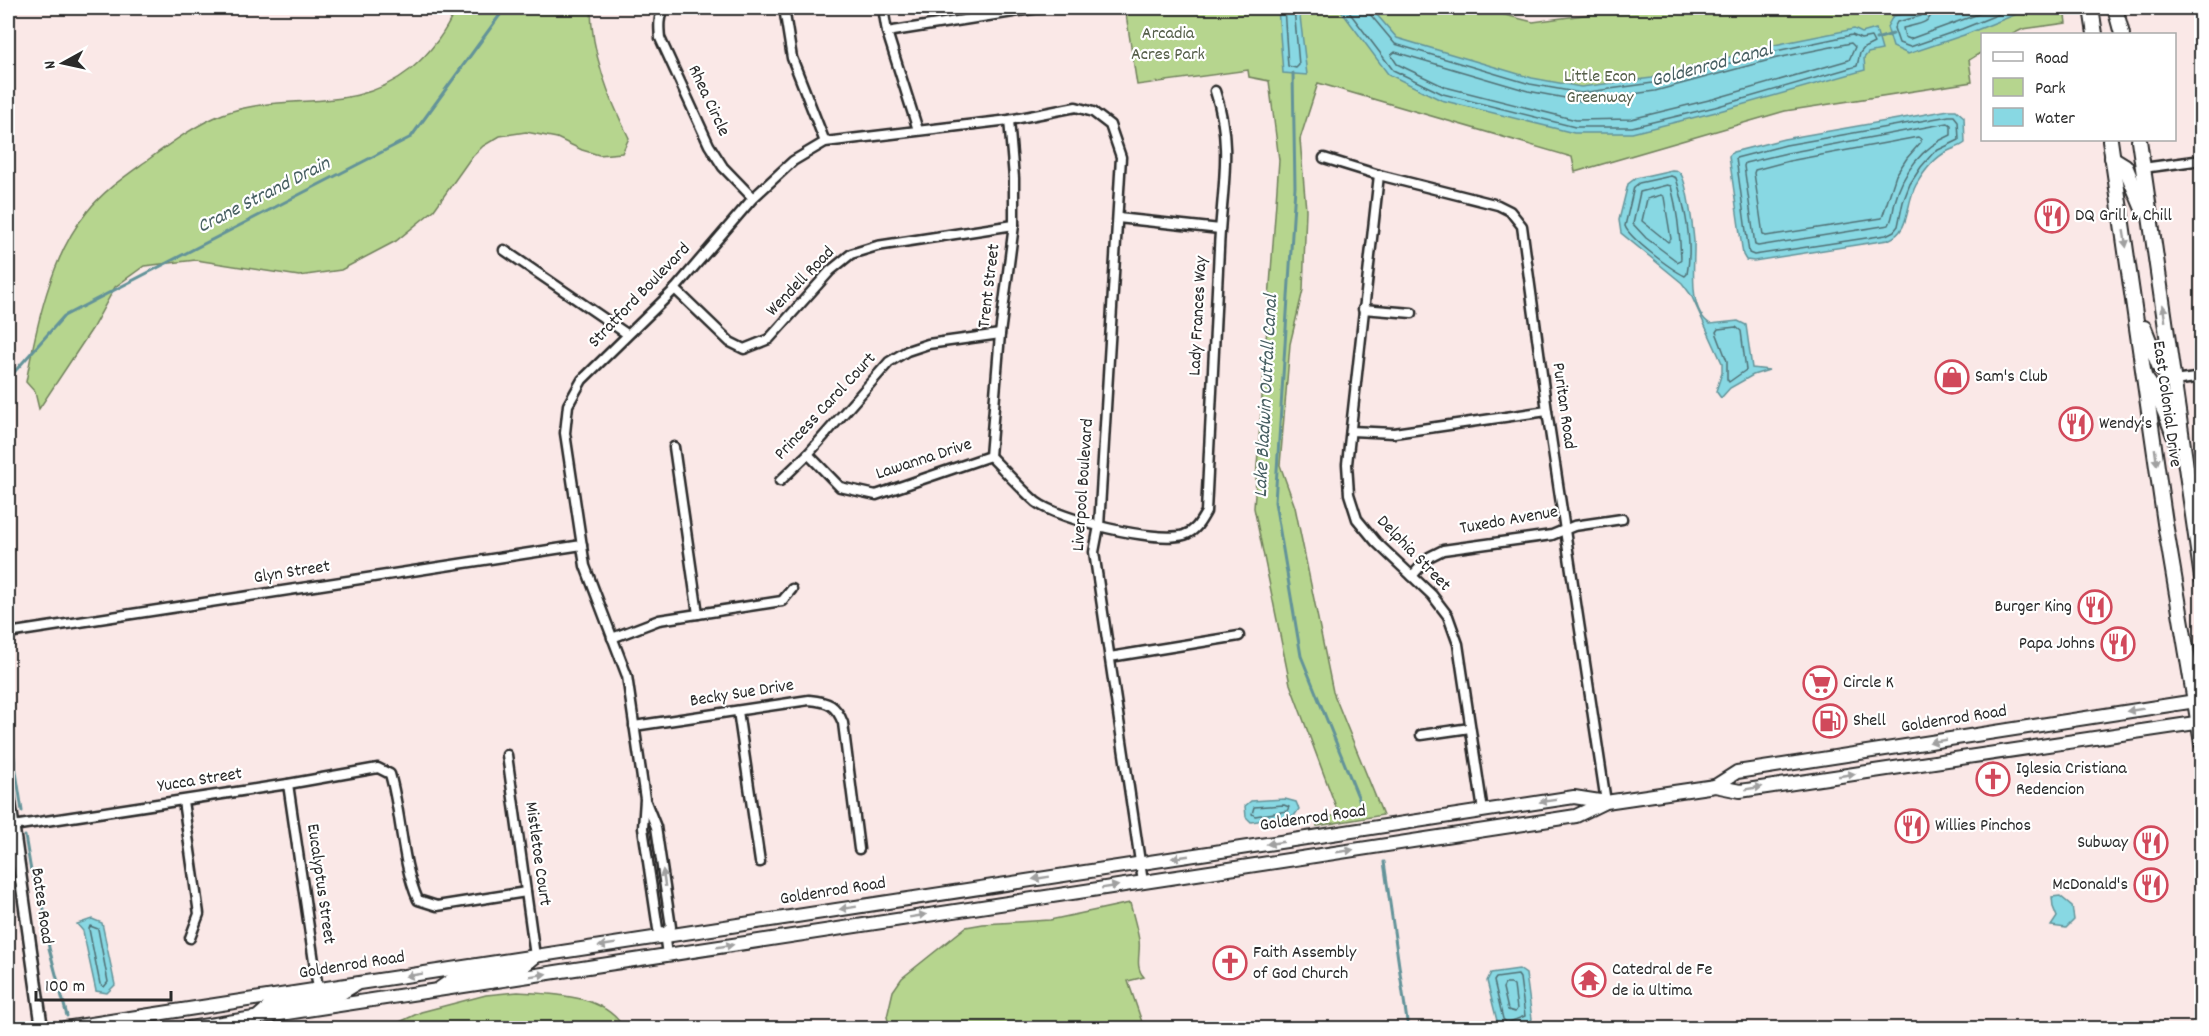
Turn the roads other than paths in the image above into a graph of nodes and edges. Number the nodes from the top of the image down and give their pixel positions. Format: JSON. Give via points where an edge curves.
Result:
{"nodes":[{"id":1,"x":664,"y":8,"type":"edge"},
{"id":2,"x":784,"y":8,"type":"edge"},
{"id":3,"x":883,"y":8,"type":"edge"},
{"id":4,"x":1039,"y":8,"type":"edge"},
{"id":5,"x":2091,"y":8,"type":"edge"},
{"id":6,"x":2115,"y":8,"type":"edge"},
{"id":7,"x":2121,"y":8,"type":"edge"},
{"id":8,"x":887,"y":32,"type":"junction"},
{"id":9,"x":2095,"y":33,"type":"edge"},
{"id":10,"x":2123,"y":33,"type":"edge"},
{"id":11,"x":2123,"y":33,"type":"edge"},
{"id":12,"x":1215,"y":91,"type":"dead end"},
{"id":13,"x":1009,"y":120,"type":"junction"},
{"id":14,"x":1110,"y":125,"type":"joint"},
{"id":15,"x":918,"y":130,"type":"junction"},
{"id":16,"x":2110,"y":141,"type":"edge"},
{"id":17,"x":2139,"y":141,"type":"edge"},
{"id":18,"x":825,"y":142,"type":"junction"},
{"id":19,"x":1324,"y":158,"type":"dead end"},
{"id":20,"x":2112,"y":158,"type":"junction"},
{"id":21,"x":2202,"y":160,"type":"edge"},
{"id":22,"x":2143,"y":168,"type":"junction"},
{"id":23,"x":1379,"y":175,"type":"junction"},
{"id":24,"x":753,"y":198,"type":"junction"},
{"id":25,"x":1118,"y":218,"type":"junction"},
{"id":26,"x":1014,"y":225,"type":"junction"},
{"id":27,"x":1220,"y":229,"type":"junction"},
{"id":28,"x":2153,"y":237,"type":"junction"},
{"id":29,"x":504,"y":250,"type":"dead end"},
{"id":30,"x":675,"y":289,"type":"junction"},
{"id":31,"x":2133,"y":298,"type":"junction"},
{"id":32,"x":1363,"y":309,"type":"junction"},
{"id":33,"x":1412,"y":314,"type":"dead end"},
{"id":34,"x":627,"y":334,"type":"junction"},
{"id":35,"x":1000,"y":334,"type":"junction"},
{"id":36,"x":2202,"y":377,"type":"edge"},
{"id":37,"x":2145,"y":378,"type":"junction"},
{"id":38,"x":2174,"y":381,"type":"junction"},
{"id":39,"x":1546,"y":411,"type":"junction"},
{"id":40,"x":1351,"y":431,"type":"junction"},
{"id":41,"x":674,"y":447,"type":"dead end"},
{"id":42,"x":808,"y":454,"type":"junction"},
{"id":43,"x":990,"y":456,"type":"junction"},
{"id":44,"x":2186,"y":471,"type":"junction"},
{"id":45,"x":780,"y":481,"type":"dead end"},
{"id":46,"x":1622,"y":519,"type":"dead end"},
{"id":47,"x":1099,"y":526,"type":"junction"},
{"id":48,"x":2198,"y":526,"type":"edge"},
{"id":49,"x":1564,"y":530,"type":"junction"},
{"id":50,"x":1184,"y":535,"type":"joint"},
{"id":51,"x":582,"y":545,"type":"junction"},
{"id":52,"x":1412,"y":576,"type":"junction"},
{"id":53,"x":2202,"y":578,"type":"edge"},
{"id":54,"x":792,"y":589,"type":"dead end"},
{"id":55,"x":698,"y":614,"type":"junction"},
{"id":56,"x":8,"y":633,"type":"edge"},
{"id":57,"x":1239,"y":636,"type":"dead end"},
{"id":58,"x":612,"y":638,"type":"junction"},
{"id":59,"x":1110,"y":657,"type":"junction"},
{"id":60,"x":2197,"y":700,"type":"edge"},
{"id":61,"x":738,"y":711,"type":"junction"},
{"id":62,"x":2199,"y":722,"type":"edge"},
{"id":63,"x":634,"y":726,"type":"junction"},
{"id":64,"x":1470,"y":728,"type":"junction"},
{"id":65,"x":1421,"y":735,"type":"dead end"},
{"id":66,"x":2202,"y":743,"type":"edge"},
{"id":67,"x":1898,"y":747,"type":"junction"},
{"id":68,"x":507,"y":755,"type":"dead end"},
{"id":69,"x":1901,"y":766,"type":"junction"},
{"id":70,"x":288,"y":784,"type":"junction"},
{"id":71,"x":1715,"y":786,"type":"junction"},
{"id":72,"x":8,"y":788,"type":"edge"},
{"id":73,"x":645,"y":799,"type":"junction"},
{"id":74,"x":183,"y":801,"type":"junction"},
{"id":75,"x":1606,"y":802,"type":"junction"},
{"id":76,"x":1483,"y":811,"type":"junction"},
{"id":77,"x":13,"y":826,"type":"junction"},
{"id":78,"x":1353,"y":831,"type":"junction"},
{"id":79,"x":859,"y":849,"type":"dead end"},
{"id":80,"x":1311,"y":856,"type":"junction"},
{"id":81,"x":760,"y":862,"type":"dead end"},
{"id":82,"x":1140,"y":863,"type":"junction"},
{"id":83,"x":1143,"y":882,"type":"junction"},
{"id":84,"x":526,"y":892,"type":"junction"},
{"id":85,"x":664,"y":935,"type":"junction"},
{"id":86,"x":190,"y":938,"type":"dead end"},
{"id":87,"x":667,"y":955,"type":"junction"},
{"id":88,"x":535,"y":956,"type":"junction"},
{"id":89,"x":358,"y":983,"type":"junction"},
{"id":90,"x":318,"y":989,"type":"junction"},
{"id":91,"x":437,"y":991,"type":"junction"},
{"id":92,"x":256,"y":1024,"type":"edge"},
{"id":93,"x":42,"y":1029,"type":"edge"},
{"id":94,"x":65,"y":1029,"type":"edge"},
{"id":95,"x":189,"y":1029,"type":"edge"}],
"edges":[{"from":1,"to":24,"type":"street","name":"Rhea Circle","via":[[658,26],[660,38],[709,145],[723,167]]},
{"from":2,"to":18,"type":"street","via":[[792,58]]},
{"from":3,"to":8,"type":"street"},
{"from":4,"to":8,"type":"street"},
{"from":5,"to":9,"type":"highway"},
{"from":6,"to":10,"type":"highway"},
{"from":7,"to":11,"type":"highway"},
{"from":8,"to":15,"type":"street"},
{"from":12,"to":27,"type":"street","name":"Lady Frances Way","via":[[1221,106],[1227,166]]},
{"from":13,"to":14,"type":"street","name":"Stratford Boulevard","via":[[1076,107],[1093,112]]},
{"from":13,"to":15,"type":"street","name":"Stratford Boulevard"},
{"from":13,"to":26,"type":"street","name":"Trent Street"},
{"from":14,"to":25,"type":"street","name":"Liverpool Boulevard","via":[[1121,157]]},
{"from":15,"to":18,"type":"street","name":"Stratford Boulevard"},
{"from":16,"to":20,"type":"highway","name":"East Colonial Drive"},
{"from":17,"to":22,"type":"highway","name":"East Colonial Drive"},
{"from":18,"to":24,"type":"street","name":"Stratford Boulevard","via":[[793,161]]},
{"from":19,"to":23,"type":"street","name":"Puritan Road"},
{"from":20,"to":28,"type":"highway","via":[[2125,166]]},
{"from":20,"to":31,"type":"highway","name":"East Colonial Drive","one_way":true},
{"from":21,"to":22,"type":"street"},
{"from":22,"to":28,"type":"highway","name":"East Colonial Drive"},
{"from":23,"to":32,"type":"street","name":"Delphia Street"},
{"from":23,"to":39,"type":"street","name":"Puritan Road","via":[[1498,205],[1510,211],[1522,226]]},
{"from":24,"to":30,"type":"street","name":"Stratford Boulevard"},
{"from":25,"to":27,"type":"street"},
{"from":25,"to":47,"type":"street","name":"Liverpool Boulevard"},
{"from":26,"to":30,"type":"street","name":"Wendell Road","via":[[877,246],[851,254],[830,271],[769,339],[744,350],[730,342]]},
{"from":26,"to":35,"type":"street","name":"Trent Street"},
{"from":27,"to":50,"type":"street","name":"Lady Frances Way","via":[[1206,512],[1198,527]]},
{"from":38,"to":28,"type":"highway","name":"East Colonial Drive","one_way":true},
{"from":29,"to":34,"type":"street"},
{"from":30,"to":34,"type":"street","name":"Stratford Boulevard"},
{"from":31,"to":37,"type":"highway","name":"East Colonial Drive"},
{"from":31,"to":38,"type":"highway","via":[[2154,357]]},
{"from":32,"to":33,"type":"street"},
{"from":32,"to":40,"type":"street","name":"Delphia Street"},
{"from":34,"to":51,"type":"street","name":"Stratford Boulevard","via":[[582,380],[568,405],[565,433]]},
{"from":35,"to":42,"type":"street","name":"Princess Carol Court","via":[[928,344],[889,362]]},
{"from":35,"to":43,"type":"street","name":"Trent Street"},
{"from":36,"to":38,"type":"street"},
{"from":37,"to":44,"type":"highway","via":[[2164,407]]},
{"from":37,"to":60,"type":"highway","name":"East Colonial Drive","one_way":true,"via":[[2167,536]]},
{"from":38,"to":44,"type":"highway","name":"East Colonial Drive"},
{"from":39,"to":40,"type":"street","via":[[1394,434]]},
{"from":39,"to":49,"type":"street","name":"Puritan Road"},
{"from":40,"to":52,"type":"street","name":"Delphia Street","via":[[1349,494],[1357,519]]},
{"from":41,"to":55,"type":"street"},
{"from":42,"to":43,"type":"street","name":"Lawanna Drive","via":[[840,487],[876,495]]},
{"from":42,"to":45,"type":"street","name":"Princess Carol Court"},
{"from":43,"to":47,"type":"street","name":"Lawanna Drive","via":[[1036,502],[1054,513]]},
{"from":44,"to":48,"type":"highway","name":"East Colonial Drive"},
{"from":46,"to":49,"type":"street","name":"Tuxedo Avenue"},
{"from":47,"to":50,"type":"street","name":"Lawanna Drive","via":[[1161,537]]},
{"from":47,"to":59,"type":"street","name":"Liverpool Boulevard","via":[[1094,552]]},
{"from":48,"to":53,"type":"highway","name":"East Colonial Drive"},
{"from":49,"to":52,"type":"street","name":"Tuxedo Avenue","via":[[1443,550],[1429,557]]},
{"from":49,"to":75,"type":"street","name":"Puritan Road"},
{"from":51,"to":56,"type":"street","name":"Glyn Street"},
{"from":51,"to":58,"type":"street","name":"Stratford Boulevard","via":[[585,566]]},
{"from":52,"to":64,"type":"street","name":"Delphia Street","via":[[1448,616],[1458,644]]},
{"from":54,"to":55,"type":"street","via":[[782,601]]},
{"from":55,"to":58,"type":"street","via":[[659,620]]},
{"from":57,"to":59,"type":"street"},
{"from":58,"to":63,"type":"street","name":"Stratford Boulevard","via":[[623,660]]},
{"from":59,"to":82,"type":"street","name":"Liverpool Boulevard"},
{"from":60,"to":62,"type":"highway","name":"East Colonial Drive"},
{"from":60,"to":67,"type":"main road","name":"Goldenrod Road","one_way":true},
{"from":61,"to":63,"type":"street","name":"Becky Sue Drive"},
{"from":61,"to":79,"type":"street","name":"Becky Sue Drive","via":[[809,700],[825,701],[838,711],[843,723]]},
{"from":61,"to":81,"type":"street"},
{"from":62,"to":66,"type":"highway","name":"East Colonial Drive"},
{"from":62,"to":69,"type":"main road","name":"Goldenrod Road"},
{"from":63,"to":73,"type":"street","name":"Stratford Boulevard"},
{"from":64,"to":65,"type":"street"},
{"from":64,"to":76,"type":"street","name":"Delphia Street"},
{"from":67,"to":69,"type":"street"},
{"from":67,"to":71,"type":"main road","name":"Goldenrod Road","via":[[1737,772]]},
{"from":68,"to":84,"type":"street","name":"Mistletoe Court"},
{"from":71,"to":69,"type":"main road","name":"Goldenrod Road","one_way":true,"via":[[1740,790]]},
{"from":70,"to":74,"type":"street","name":"Yucca Street"},
{"from":70,"to":84,"type":"street","name":"Yucca Street","via":[[378,768],[390,774],[398,799],[411,883],[418,900],[437,906]]},
{"from":70,"to":90,"type":"street","name":"Eucalyptus Street"},
{"from":71,"to":75,"type":"main road","name":"Goldenrod Road"},
{"from":72,"to":77,"type":"street","name":"Bates Road"},
{"from":73,"to":85,"type":"street","name":"Stratford Boulevard","via":[[643,828],[658,929]]},
{"from":85,"to":73,"type":"street","name":"Stratford Boulevard","one_way":true,"via":[[671,927],[656,827]]},
{"from":74,"to":77,"type":"street","name":"Yucca Street"},
{"from":74,"to":86,"type":"street","via":[[199,914]]},
{"from":75,"to":76,"type":"main road","name":"Goldenrod Road","one_way":true,"via":[[1574,797]]},
{"from":80,"to":75,"type":"main road","name":"Goldenrod Road","one_way":true,"via":[[1576,816]]},
{"from":76,"to":78,"type":"main road","name":"Goldenrod Road"},
{"from":77,"to":93,"type":"street","name":"Bates Road"},
{"from":78,"to":80,"type":"main road","via":[[1320,846]]},
{"from":78,"to":82,"type":"main road","name":"Goldenrod Road","one_way":true},
{"from":80,"to":83,"type":"main road","name":"Goldenrod Road"},
{"from":82,"to":83,"type":"street","name":"Liverpool Boulevard"},
{"from":82,"to":85,"type":"main road","name":"Goldenrod Road","one_way":true},
{"from":87,"to":83,"type":"main road","name":"Goldenrod Road","one_way":true},
{"from":84,"to":88,"type":"street","name":"Mistletoe Court"},
{"from":85,"to":87,"type":"street","name":"Stratford Boulevard"},
{"from":85,"to":88,"type":"main road","name":"Goldenrod Road","one_way":true},
{"from":91,"to":87,"type":"main road","name":"Goldenrod Road","one_way":true},
{"from":88,"to":89,"type":"main road","name":"Goldenrod Road","one_way":true},
{"from":88,"to":91,"type":"main road","via":[[520,969],[453,979]]},
{"from":89,"to":90,"type":"main road","name":"Goldenrod Road"},
{"from":89,"to":92,"type":"main road","via":[[337,996],[270,1006]]},
{"from":90,"to":94,"type":"main road","name":"Goldenrod Road"},
{"from":91,"to":92,"type":"main road","name":"Goldenrod Road"},
{"from":92,"to":95,"type":"main road","name":"Goldenrod Road"}]}
